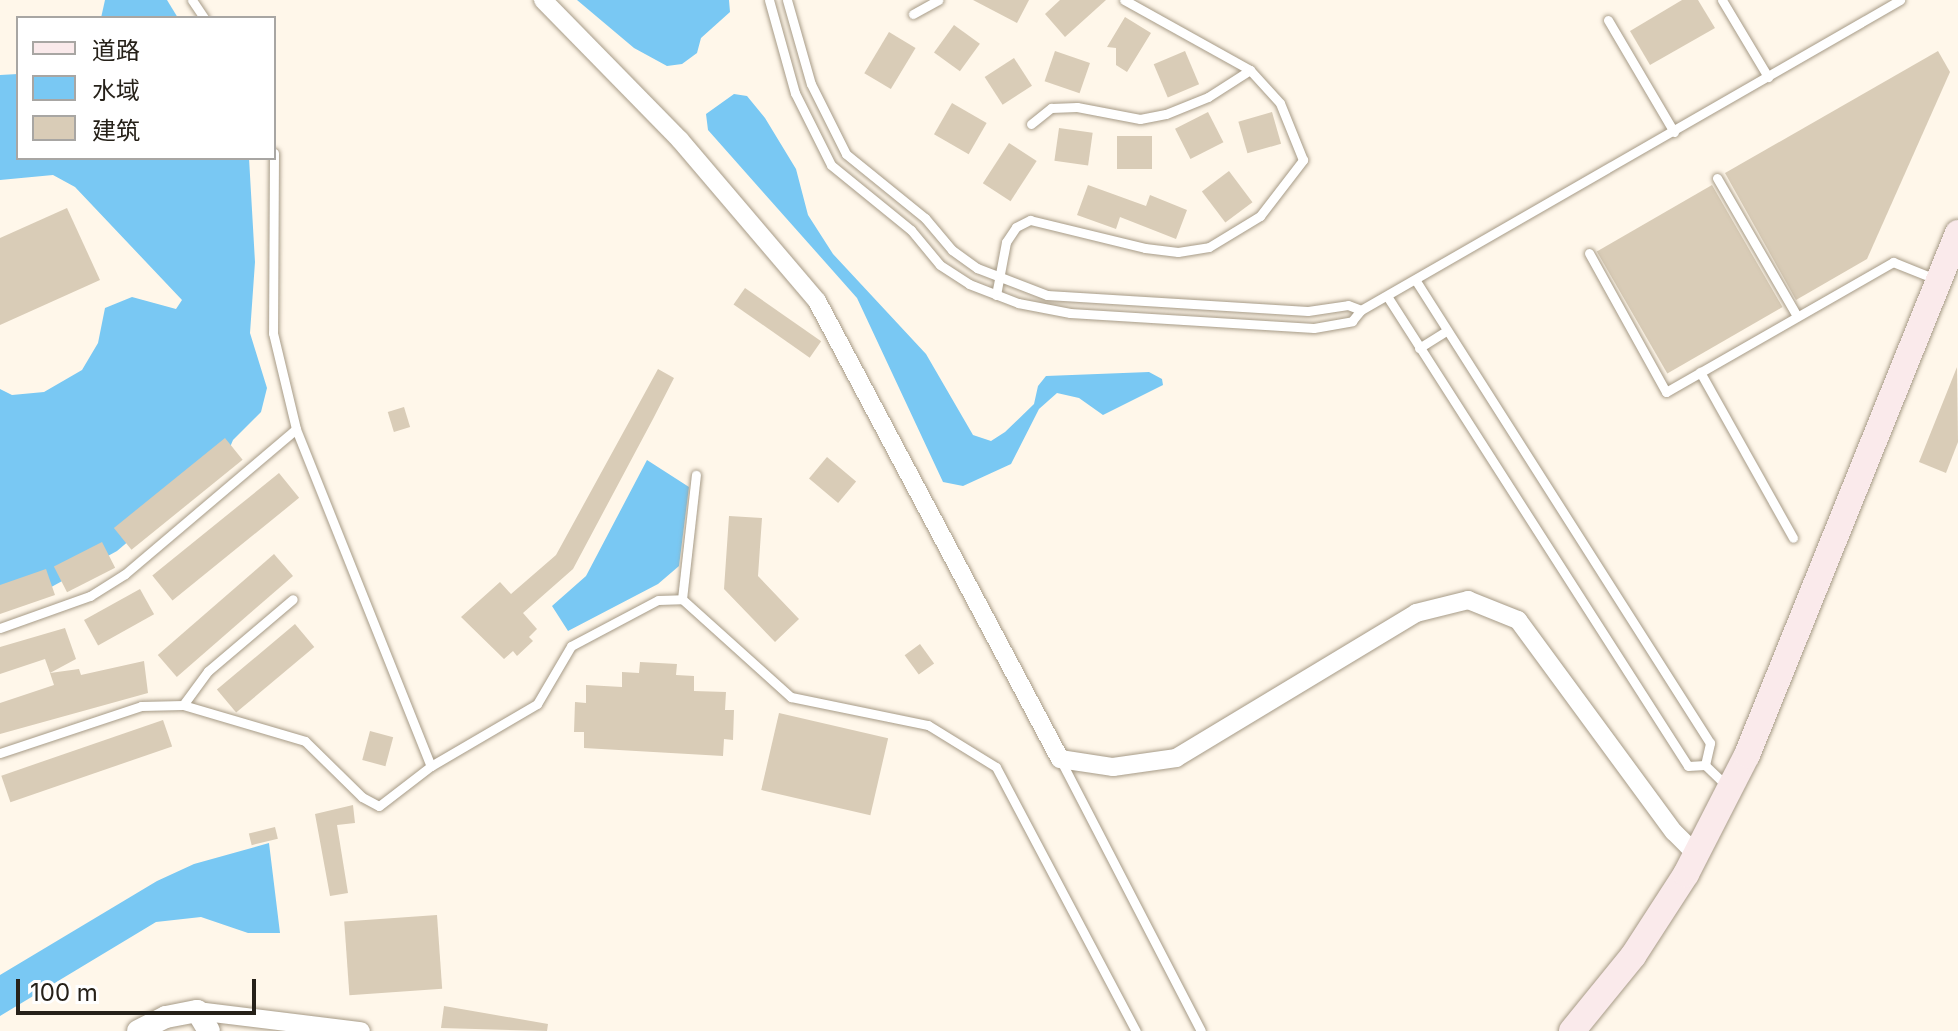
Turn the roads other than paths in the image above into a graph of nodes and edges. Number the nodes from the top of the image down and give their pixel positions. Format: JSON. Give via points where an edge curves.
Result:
{"nodes":[{"id":1,"x":543,"y":0,"type":"edge"},
{"id":2,"x":769,"y":0,"type":"edge"},
{"id":3,"x":787,"y":0,"type":"edge"},
{"id":4,"x":938,"y":0,"type":"edge"},
{"id":5,"x":1124,"y":0,"type":"edge"},
{"id":6,"x":1722,"y":0,"type":"edge"},
{"id":7,"x":1900,"y":0,"type":"edge"},
{"id":8,"x":913,"y":14,"type":"dead end"},
{"id":9,"x":1608,"y":20,"type":"dead end"},
{"id":10,"x":1250,"y":70,"type":"junction"},
{"id":11,"x":1768,"y":77,"type":"junction"},
{"id":12,"x":1031,"y":124,"type":"dead end"},
{"id":13,"x":1674,"y":132,"type":"junction"},
{"id":14,"x":274,"y":160,"type":"edge"},
{"id":15,"x":1717,"y":178,"type":"dead end"},
{"id":16,"x":1958,"y":233,"type":"edge"},
{"id":17,"x":1589,"y":253,"type":"dead end"},
{"id":18,"x":998,"y":277,"type":"junction"},
{"id":19,"x":1416,"y":281,"type":"junction"},
{"id":20,"x":1939,"y":281,"type":"junction"},
{"id":21,"x":996,"y":295,"type":"junction"},
{"id":22,"x":1387,"y":296,"type":"junction"},
{"id":23,"x":1361,"y":310,"type":"junction"},
{"id":24,"x":1797,"y":316,"type":"junction"},
{"id":25,"x":1446,"y":331,"type":"junction"},
{"id":26,"x":1419,"y":348,"type":"junction"},
{"id":27,"x":1700,"y":372,"type":"junction"},
{"id":28,"x":296,"y":429,"type":"junction"},
{"id":29,"x":696,"y":475,"type":"dead end"},
{"id":30,"x":1793,"y":538,"type":"dead end"},
{"id":31,"x":293,"y":599,"type":"dead end"},
{"id":32,"x":682,"y":599,"type":"junction"},
{"id":33,"x":0,"y":628,"type":"edge"},
{"id":34,"x":183,"y":705,"type":"junction"},
{"id":35,"x":0,"y":753,"type":"edge"},
{"id":36,"x":1060,"y":759,"type":"junction"},
{"id":37,"x":1705,"y":765,"type":"junction"},
{"id":38,"x":431,"y":766,"type":"junction"},
{"id":39,"x":1730,"y":789,"type":"junction"},
{"id":40,"x":1696,"y":854,"type":"junction"},
{"id":41,"x":197,"y":1011,"type":"junction"},
{"id":42,"x":138,"y":1031,"type":"edge"},
{"id":43,"x":209,"y":1031,"type":"edge"},
{"id":44,"x":361,"y":1031,"type":"edge"},
{"id":45,"x":1136,"y":1031,"type":"edge"},
{"id":46,"x":1201,"y":1031,"type":"edge"},
{"id":47,"x":1572,"y":1031,"type":"edge"}],
"edges":[{"from":1,"to":36,"type":"street","via":[[680,140],[817,301]]},
{"from":2,"to":21,"type":"lane","via":[[795,93],[831,165],[911,230],[940,265]]},
{"from":3,"to":18,"type":"lane","via":[[811,84],[846,154],[925,218],[952,250]]},
{"from":4,"to":8,"type":"lane"},
{"from":5,"to":10,"type":"lane"},
{"from":6,"to":11,"type":"lane"},
{"from":7,"to":11,"type":"lane"},
{"from":9,"to":13,"type":"lane"},
{"from":10,"to":12,"type":"lane","via":[[1208,97],[1166,114],[1140,119],[1077,107],[1051,108]]},
{"from":10,"to":18,"type":"lane","via":[[1280,103],[1303,160],[1260,216],[1209,247],[1178,252],[1030,220],[1016,227],[1006,242]]},
{"from":11,"to":13,"type":"lane"},
{"from":13,"to":19,"type":"lane"},
{"from":14,"to":28,"type":"lane","via":[[273,333]]},
{"from":15,"to":24,"type":"lane"},
{"from":16,"to":20,"type":"main road"},
{"from":17,"to":27,"type":"lane","via":[[1666,392]]},
{"from":18,"to":21,"type":"lane"},
{"from":18,"to":23,"type":"lane","via":[[1061,296],[1308,311],[1348,305]]},
{"from":19,"to":22,"type":"lane"},
{"from":19,"to":25,"type":"lane"},
{"from":20,"to":24,"type":"lane","via":[[1893,262]]},
{"from":20,"to":39,"type":"main road"},
{"from":21,"to":23,"type":"lane","via":[[1070,313],[1314,328],[1352,321]]},
{"from":22,"to":23,"type":"lane"},
{"from":22,"to":26,"type":"lane"},
{"from":24,"to":27,"type":"lane"},
{"from":25,"to":26,"type":"lane"},
{"from":25,"to":37,"type":"lane","via":[[1710,743]]},
{"from":26,"to":37,"type":"lane","via":[[1688,766]]},
{"from":27,"to":30,"type":"lane"},
{"from":28,"to":33,"type":"lane","via":[[125,574],[90,596]]},
{"from":28,"to":38,"type":"lane"},
{"from":29,"to":32,"type":"lane"},
{"from":31,"to":34,"type":"lane","via":[[208,671]]},
{"from":32,"to":38,"type":"lane","via":[[658,600],[571,646],[537,704]]},
{"from":32,"to":45,"type":"lane","via":[[791,697],[928,725],[996,767]]},
{"from":34,"to":35,"type":"lane","via":[[141,706]]},
{"from":34,"to":38,"type":"lane","via":[[305,741],[362,797],[379,806]]},
{"from":36,"to":40,"type":"street","via":[[1113,767],[1176,758],[1416,613],[1468,600],[1518,620],[1674,832]]},
{"from":36,"to":46,"type":"lane"},
{"from":37,"to":39,"type":"lane"},
{"from":39,"to":40,"type":"main road"},
{"from":40,"to":47,"type":"main road","via":[[1633,956]]},
{"from":41,"to":42,"type":"street","via":[[166,1017]]},
{"from":41,"to":43,"type":"street"},
{"from":41,"to":44,"type":"street"}]}
